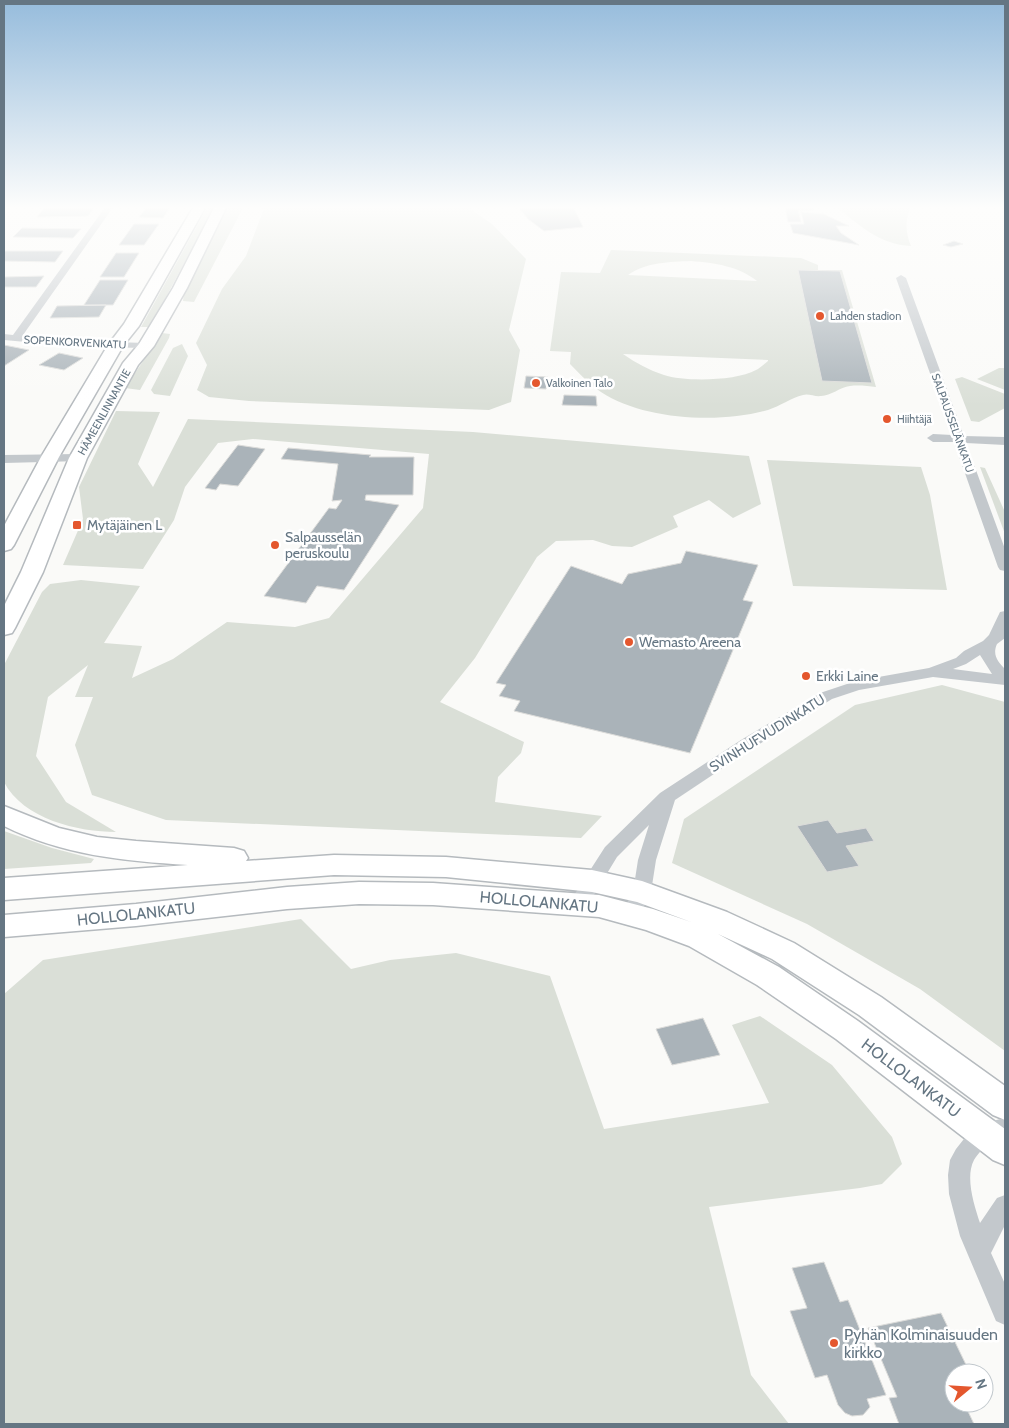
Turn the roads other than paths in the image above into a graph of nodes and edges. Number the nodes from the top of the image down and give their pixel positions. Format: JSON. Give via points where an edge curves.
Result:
{"nodes":[{"id":1,"x":59,"y":273,"type":"edge"},
{"id":2,"x":162,"y":273,"type":"edge"},
{"id":3,"x":188,"y":273,"type":"edge"},
{"id":4,"x":901,"y":278,"type":"dead end"},
{"id":5,"x":9,"y":338,"type":"edge"},
{"id":6,"x":116,"y":345,"type":"junction"},
{"id":7,"x":146,"y":346,"type":"junction"},
{"id":8,"x":933,"y":438,"type":"dead end"},
{"id":9,"x":958,"y":439,"type":"junction"},
{"id":10,"x":1005,"y":441,"type":"edge"},
{"id":11,"x":50,"y":457,"type":"junction"},
{"id":12,"x":78,"y":458,"type":"junction"},
{"id":13,"x":4,"y":459,"type":"edge"},
{"id":14,"x":4,"y":545,"type":"edge"},
{"id":15,"x":1005,"y":567,"type":"edge"},
{"id":16,"x":1005,"y":615,"type":"edge"},
{"id":17,"x":4,"y":628,"type":"edge"},
{"id":18,"x":996,"y":638,"type":"edge"},
{"id":19,"x":933,"y":672,"type":"junction"},
{"id":20,"x":1005,"y":679,"type":"edge"},
{"id":21,"x":666,"y":798,"type":"junction"},
{"id":22,"x":4,"y":814,"type":"edge"},
{"id":23,"x":334,"y":865,"type":"junction"},
{"id":24,"x":4,"y":888,"type":"edge"},
{"id":25,"x":585,"y":892,"type":"junction"},
{"id":26,"x":637,"y":903,"type":"junction"},
{"id":27,"x":90,"y":919,"type":"junction"},
{"id":28,"x":4,"y":926,"type":"edge"},
{"id":29,"x":4,"y":938,"type":"edge"},
{"id":30,"x":1005,"y":1105,"type":"edge"},
{"id":31,"x":998,"y":1136,"type":"edge"},
{"id":32,"x":1005,"y":1206,"type":"edge"},
{"id":33,"x":979,"y":1252,"type":"junction"},
{"id":34,"x":1005,"y":1312,"type":"edge"}],
"edges":[{"from":1,"to":5,"type":"street"},
{"from":2,"to":6,"type":"main road","name":"HÄMEENLINNANTIE","via":[[131,326]]},
{"from":3,"to":7,"type":"main road","name":"HÄMEENLINNANTIE"},
{"from":4,"to":9,"type":"street","name":"SALPAUSSELÄNKATU"},
{"from":5,"to":6,"type":"street","name":"SOPENKORVENKATU"},
{"from":6,"to":7,"type":"street","name":"SOPENKORVENKATU"},
{"from":6,"to":11,"type":"main road","name":"HÄMEENLINNANTIE"},
{"from":7,"to":12,"type":"main road","name":"HÄMEENLINNANTIE","via":[[131,363]]},
{"from":8,"to":9,"type":"street"},
{"from":9,"to":10,"type":"street"},
{"from":9,"to":15,"type":"street","name":"SALPAUSSELÄNKATU"},
{"from":11,"to":12,"type":"street"},
{"from":11,"to":13,"type":"street"},
{"from":11,"to":14,"type":"main road","name":"HÄMEENLINNANTIE"},
{"from":12,"to":17,"type":"main road","name":"HÄMEENLINNANTIE","via":[[32,572]]},
{"from":16,"to":18,"type":"street"},
{"from":18,"to":19,"type":"street","name":"SVINHUFVUDINKATU","via":[[961,661]]},
{"from":18,"to":20,"type":"street","via":[[986,652],[989,662]]},
{"from":19,"to":20,"type":"street","name":"SVINHUFVUDINKATU"},
{"from":19,"to":21,"type":"street","name":"SVINHUFVUDINKATU","via":[[856,686],[826,696]]},
{"from":21,"to":25,"type":"street","name":"SVINHUFVUDINKATU","via":[[611,852]]},
{"from":21,"to":26,"type":"street"},
{"from":22,"to":23,"type":"main road","via":[[33,829],[78,843],[144,852]]},
{"from":23,"to":24,"type":"main road","name":"HOLLOLANKATU"},
{"from":23,"to":25,"type":"main road","name":"HOLLOLANKATU","via":[[446,867]]},
{"from":25,"to":26,"type":"main road","name":"HOLLOLANKATU"},
{"from":25,"to":27,"type":"main road","name":"HOLLOLANKATU","via":[[359,893]]},
{"from":26,"to":30,"type":"main road","name":"HOLLOLANKATU","via":[[716,920],[783,951],[870,1006]]},
{"from":26,"to":31,"type":"main road","name":"HOLLOLANKATU","via":[[768,976]]},
{"from":27,"to":28,"type":"main road","name":"HOLLOLANKATU"},
{"from":27,"to":29,"type":"main road"},
{"from":31,"to":33,"type":"street","via":[[962,1160],[958,1184]]},
{"from":32,"to":33,"type":"street"},
{"from":33,"to":34,"type":"street"}]}
